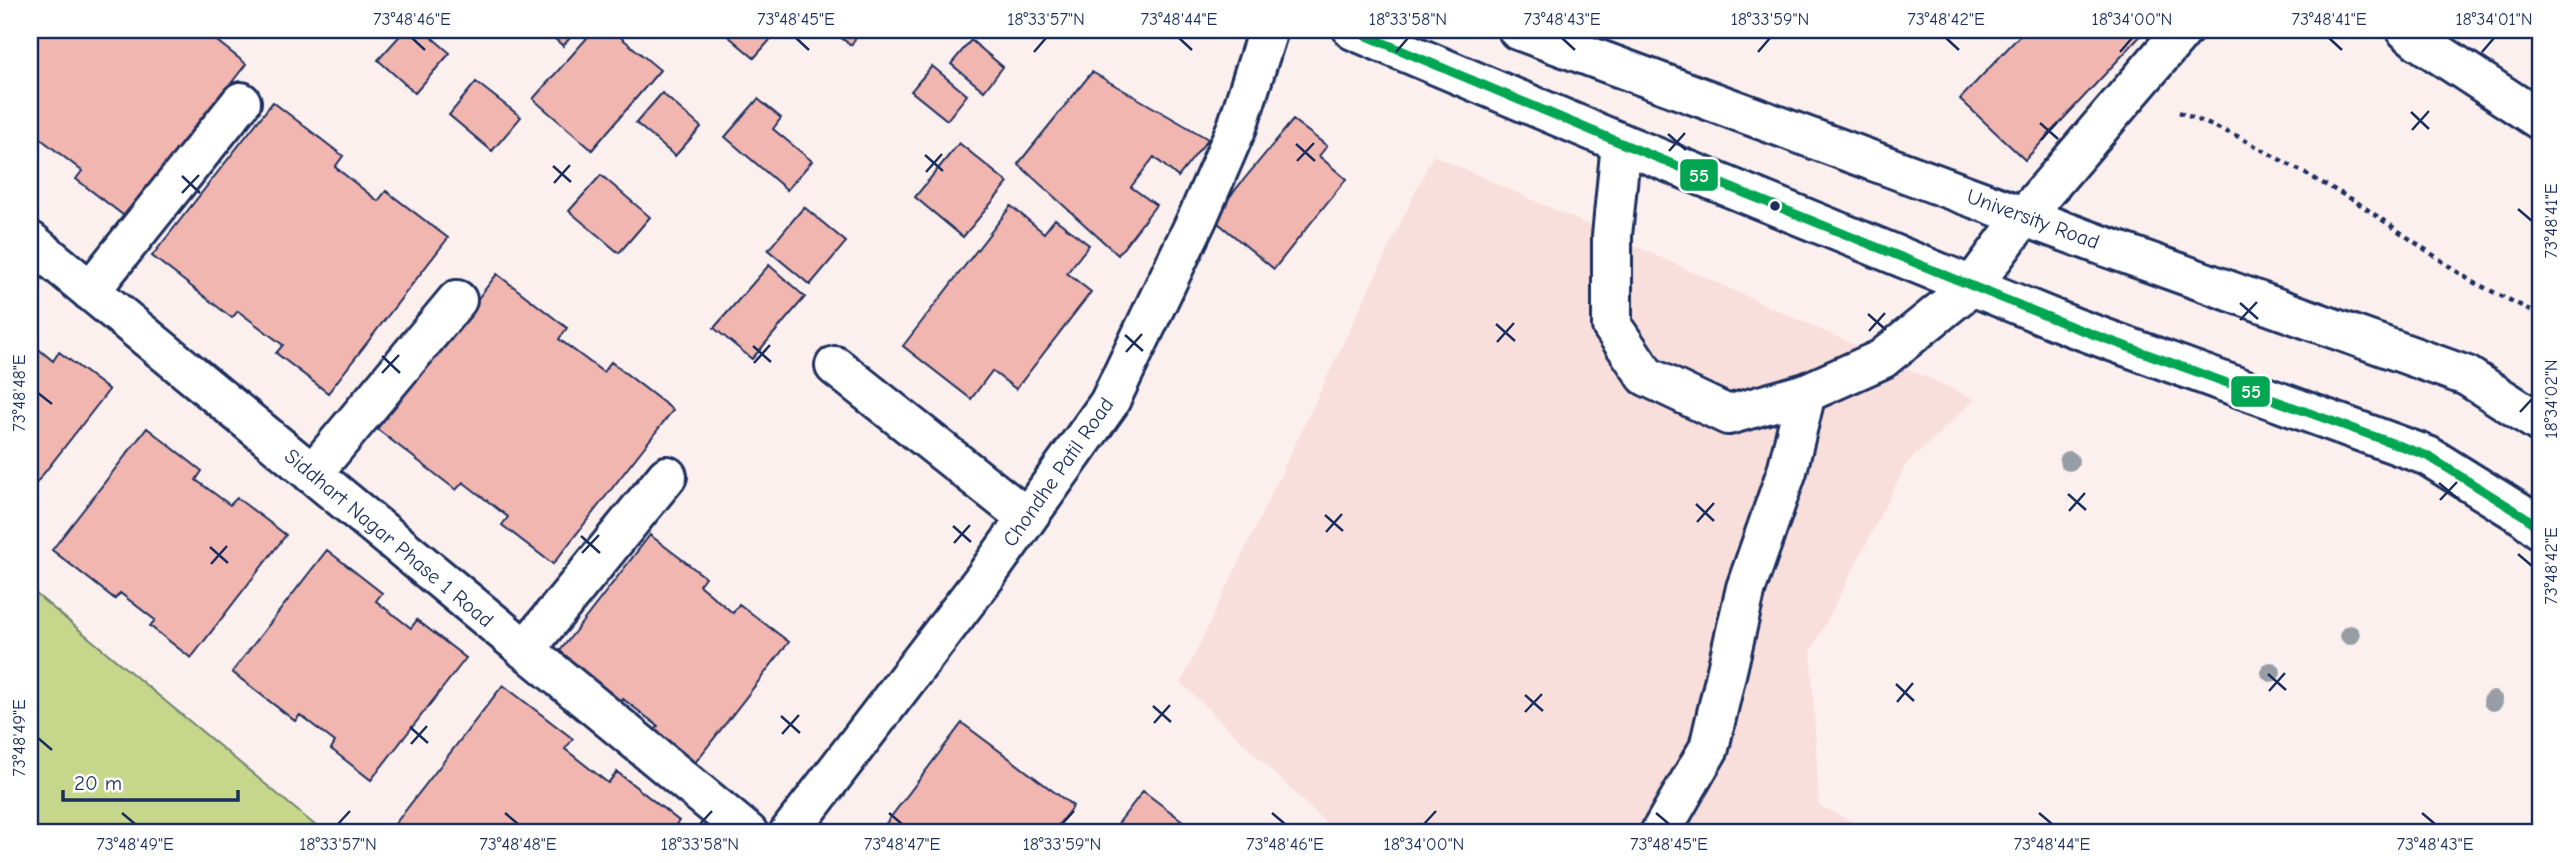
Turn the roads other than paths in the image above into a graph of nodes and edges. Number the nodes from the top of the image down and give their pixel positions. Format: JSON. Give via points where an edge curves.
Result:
{"nodes":[{"id":1,"x":1268,"y":30,"type":"edge"},
{"id":2,"x":1353,"y":30,"type":"edge"},
{"id":3,"x":2183,"y":30,"type":"edge"},
{"id":4,"x":2406,"y":30,"type":"edge"},
{"id":5,"x":1538,"y":33,"type":"edge"},
{"id":6,"x":241,"y":102,"type":"dead end"},
{"id":7,"x":2540,"y":120,"type":"edge"},
{"id":8,"x":1621,"y":143,"type":"junction"},
{"id":9,"x":2024,"y":216,"type":"junction"},
{"id":10,"x":30,"y":241,"type":"edge"},
{"id":11,"x":1973,"y":285,"type":"junction"},
{"id":12,"x":90,"y":291,"type":"junction"},
{"id":13,"x":457,"y":300,"type":"dead end"},
{"id":14,"x":835,"y":366,"type":"dead end"},
{"id":15,"x":1806,"y":393,"type":"junction"},
{"id":16,"x":2540,"y":423,"type":"edge"},
{"id":17,"x":312,"y":474,"type":"junction"},
{"id":18,"x":667,"y":476,"type":"dead end"},
{"id":19,"x":1027,"y":518,"type":"junction"},
{"id":20,"x":2532,"y":522,"type":"edge"},
{"id":21,"x":525,"y":650,"type":"junction"},
{"id":22,"x":748,"y":833,"type":"edge"},
{"id":23,"x":789,"y":833,"type":"edge"},
{"id":24,"x":1660,"y":833,"type":"edge"}],
"edges":[{"from":1,"to":19,"type":"street","name":"Chondhe Patil Road","via":[[1237,127],[1109,402]]},
{"from":2,"to":8,"type":"street"},
{"from":3,"to":9,"type":"street"},
{"from":4,"to":7,"type":"street"},
{"from":5,"to":9,"type":"street","name":"University Road"},
{"from":6,"to":12,"type":"street"},
{"from":8,"to":11,"type":"street"},
{"from":8,"to":15,"type":"street","via":[[1612,236],[1612,326],[1646,376],[1728,415]]},
{"from":9,"to":11,"type":"street"},
{"from":9,"to":16,"type":"street","name":"University Road","via":[[2467,376]]},
{"from":10,"to":12,"type":"street","name":"Siddhart Nagar Phase 1 Road"},
{"from":11,"to":15,"type":"street","via":[[1882,359]]},
{"from":11,"to":20,"type":"street","via":[[2073,327],[2428,456]]},
{"from":12,"to":17,"type":"street","name":"Siddhart Nagar Phase 1 Road"},
{"from":13,"to":17,"type":"street"},
{"from":14,"to":19,"type":"street"},
{"from":15,"to":24,"type":"street","via":[[1787,471],[1746,588],[1709,748]]},
{"from":17,"to":21,"type":"street","name":"Siddhart Nagar Phase 1 Road"},
{"from":18,"to":21,"type":"street"},
{"from":19,"to":23,"type":"street","name":"Chondhe Patil Road"},
{"from":21,"to":22,"type":"street","name":"Siddhart Nagar Phase 1 Road"}]}
